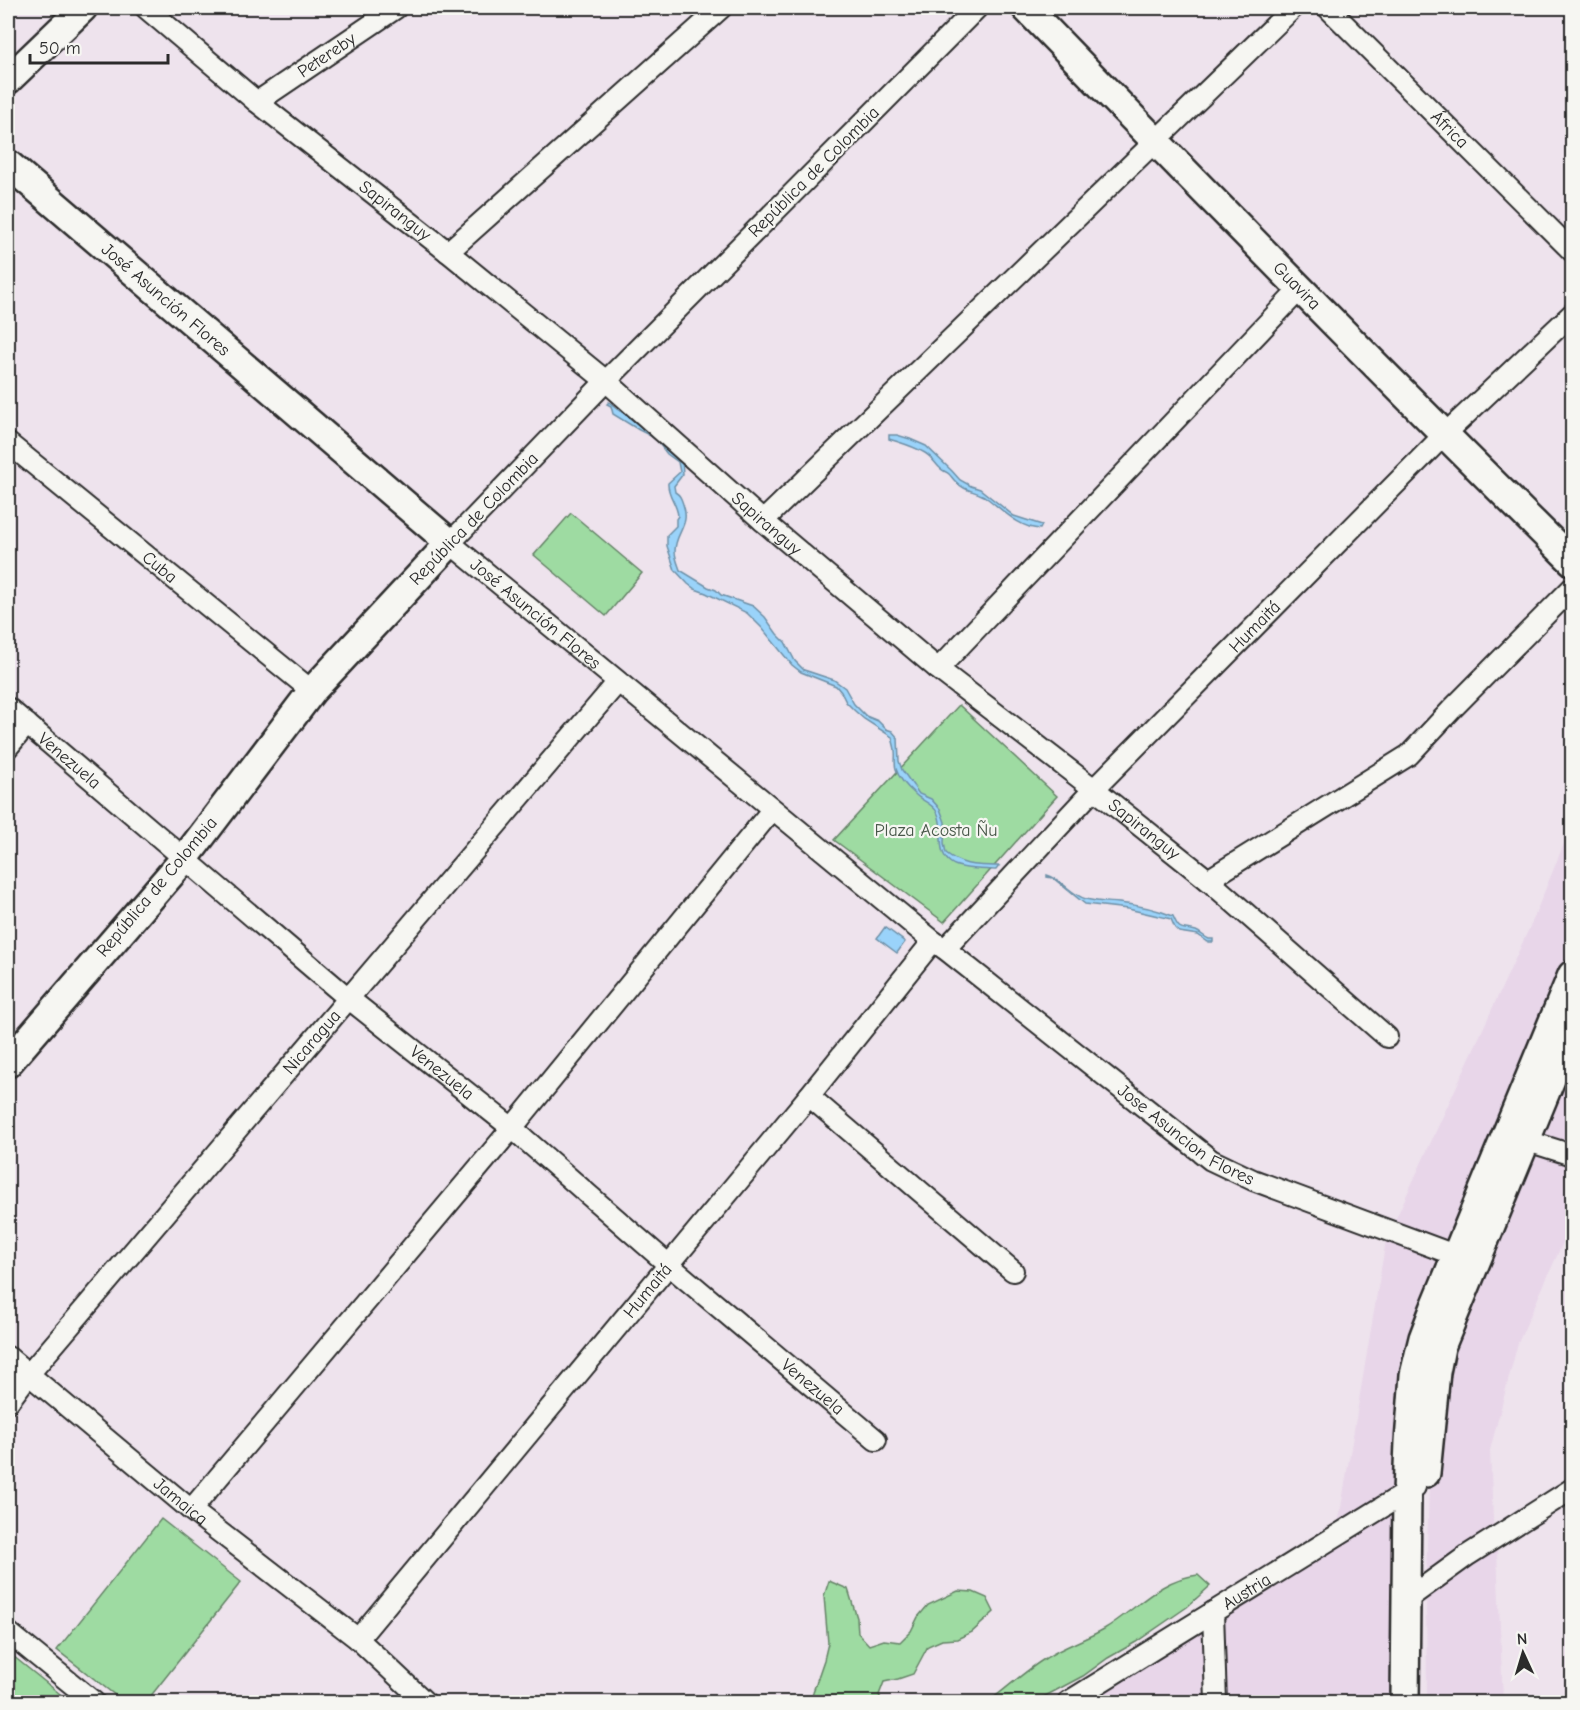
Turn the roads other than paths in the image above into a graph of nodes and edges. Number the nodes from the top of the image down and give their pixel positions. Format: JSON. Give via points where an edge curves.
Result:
{"nodes":[{"id":1,"x":83,"y":8,"type":"edge"},
{"id":2,"x":146,"y":8,"type":"edge"},
{"id":3,"x":396,"y":8,"type":"edge"},
{"id":4,"x":721,"y":8,"type":"edge"},
{"id":5,"x":977,"y":8,"type":"edge"},
{"id":6,"x":1026,"y":8,"type":"edge"},
{"id":7,"x":1293,"y":8,"type":"edge"},
{"id":8,"x":1328,"y":8,"type":"edge"},
{"id":9,"x":8,"y":81,"type":"edge"},
{"id":10,"x":257,"y":102,"type":"junction"},
{"id":11,"x":1155,"y":141,"type":"junction"},
{"id":12,"x":8,"y":164,"type":"edge"},
{"id":13,"x":1572,"y":251,"type":"edge"},
{"id":14,"x":448,"y":252,"type":"junction"},
{"id":15,"x":1300,"y":290,"type":"junction"},
{"id":16,"x":1572,"y":314,"type":"edge"},
{"id":17,"x":606,"y":381,"type":"junction"},
{"id":18,"x":1444,"y":435,"type":"junction"},
{"id":19,"x":8,"y":443,"type":"edge"},
{"id":20,"x":763,"y":521,"type":"junction"},
{"id":21,"x":450,"y":543,"type":"junction"},
{"id":22,"x":1572,"y":561,"type":"edge"},
{"id":23,"x":1572,"y":588,"type":"edge"},
{"id":24,"x":938,"y":669,"type":"junction"},
{"id":25,"x":617,"y":682,"type":"junction"},
{"id":26,"x":312,"y":691,"type":"junction"},
{"id":27,"x":8,"y":708,"type":"edge"},
{"id":28,"x":27,"y":724,"type":"junction"},
{"id":29,"x":8,"y":747,"type":"edge"},
{"id":30,"x":1094,"y":789,"type":"junction"},
{"id":31,"x":772,"y":810,"type":"junction"},
{"id":32,"x":185,"y":858,"type":"junction"},
{"id":33,"x":1208,"y":880,"type":"junction"},
{"id":34,"x":939,"y":945,"type":"junction"},
{"id":35,"x":1572,"y":975,"type":"edge"},
{"id":36,"x":348,"y":998,"type":"junction"},
{"id":37,"x":1572,"y":1028,"type":"edge"},
{"id":38,"x":1387,"y":1037,"type":"dead end"},
{"id":39,"x":8,"y":1063,"type":"edge"},
{"id":40,"x":809,"y":1096,"type":"junction"},
{"id":41,"x":512,"y":1128,"type":"junction"},
{"id":42,"x":1516,"y":1138,"type":"junction"},
{"id":43,"x":1572,"y":1155,"type":"edge"},
{"id":44,"x":1466,"y":1259,"type":"junction"},
{"id":45,"x":669,"y":1265,"type":"junction"},
{"id":46,"x":1013,"y":1271,"type":"dead end"},
{"id":47,"x":8,"y":1357,"type":"edge"},
{"id":48,"x":29,"y":1374,"type":"junction"},
{"id":49,"x":8,"y":1402,"type":"edge"},
{"id":50,"x":876,"y":1440,"type":"dead end"},
{"id":51,"x":1416,"y":1486,"type":"junction"},
{"id":52,"x":1572,"y":1489,"type":"edge"},
{"id":53,"x":190,"y":1510,"type":"junction"},
{"id":54,"x":1414,"y":1595,"type":"junction"},
{"id":55,"x":1213,"y":1612,"type":"junction"},
{"id":56,"x":8,"y":1632,"type":"edge"},
{"id":57,"x":358,"y":1639,"type":"junction"},
{"id":58,"x":94,"y":1702,"type":"edge"},
{"id":59,"x":425,"y":1702,"type":"edge"},
{"id":60,"x":1068,"y":1702,"type":"edge"},
{"id":61,"x":1216,"y":1702,"type":"edge"},
{"id":62,"x":1405,"y":1702,"type":"edge"},
{"id":63,"x":1422,"y":1702,"type":"edge"}],
"edges":[{"from":1,"to":9,"type":"street"},
{"from":2,"to":10,"type":"street","name":"Sapiranguy"},
{"from":3,"to":10,"type":"street","name":"Petereby"},
{"from":4,"to":14,"type":"street"},
{"from":5,"to":17,"type":"street","name":"República de Colombia"},
{"from":6,"to":11,"type":"street","name":"Guavira"},
{"from":7,"to":11,"type":"street"},
{"from":8,"to":13,"type":"street","name":"África"},
{"from":10,"to":14,"type":"street","name":"Sapiranguy"},
{"from":11,"to":15,"type":"street","name":"Guavira"},
{"from":11,"to":20,"type":"street"},
{"from":12,"to":21,"type":"street","name":"José Asunción Flores"},
{"from":14,"to":17,"type":"street","name":"Sapiranguy"},
{"from":15,"to":18,"type":"street","name":"Guavira"},
{"from":15,"to":24,"type":"street"},
{"from":16,"to":18,"type":"street","name":"Humaitá"},
{"from":17,"to":20,"type":"street","name":"Sapiranguy"},
{"from":17,"to":21,"type":"street","name":"República de Colombia"},
{"from":18,"to":22,"type":"street","name":"Guavira"},
{"from":18,"to":30,"type":"street","name":"Humaitá"},
{"from":19,"to":26,"type":"street","name":"Cuba"},
{"from":20,"to":24,"type":"street","name":"Sapiranguy"},
{"from":21,"to":25,"type":"street","name":"José Asunción Flores"},
{"from":21,"to":26,"type":"street","name":"República de Colombia"},
{"from":23,"to":33,"type":"street","via":[[1409,755]]},
{"from":24,"to":30,"type":"street","name":"Sapiranguy"},
{"from":25,"to":31,"type":"street","name":"José Asunción Flores"},
{"from":25,"to":36,"type":"street","name":"Nicaragua"},
{"from":26,"to":32,"type":"street","name":"República de Colombia"},
{"from":27,"to":28,"type":"street","name":"Venezuela"},
{"from":28,"to":29,"type":"street"},
{"from":28,"to":32,"type":"street","name":"Venezuela"},
{"from":30,"to":33,"type":"street","name":"Sapiranguy"},
{"from":30,"to":34,"type":"street","name":"Humaitá"},
{"from":31,"to":34,"type":"street","name":"José Asunción Flores"},
{"from":31,"to":41,"type":"street"},
{"from":32,"to":36,"type":"street","name":"Venezuela"},
{"from":32,"to":39,"type":"street","name":"República de Colombia"},
{"from":33,"to":38,"type":"street","name":"Sapiranguy"},
{"from":34,"to":40,"type":"street","name":"Humaitá"},
{"from":34,"to":44,"type":"street","name":"Jose Asuncion Flores","via":[[1211,1160],[1253,1180]]},
{"from":35,"to":42,"type":"street"},
{"from":36,"to":41,"type":"street","name":"Venezuela"},
{"from":36,"to":48,"type":"street","name":"Nicaragua"},
{"from":37,"to":42,"type":"street"},
{"from":40,"to":45,"type":"street","name":"Humaitá"},
{"from":40,"to":46,"type":"street"},
{"from":41,"to":45,"type":"street","name":"Venezuela"},
{"from":41,"to":53,"type":"street"},
{"from":42,"to":43,"type":"street"},
{"from":42,"to":44,"type":"street"},
{"from":44,"to":51,"type":"street","via":[[1423,1338],[1414,1375]]},
{"from":45,"to":50,"type":"street","name":"Venezuela"},
{"from":45,"to":57,"type":"street","name":"Humaitá"},
{"from":47,"to":48,"type":"street","name":"Jamaica"},
{"from":48,"to":49,"type":"street","name":"Nicaragua"},
{"from":48,"to":53,"type":"street","name":"Jamaica"},
{"from":51,"to":54,"type":"street","via":[[1422,1549]]},
{"from":51,"to":55,"type":"street","name":"Austria"},
{"from":52,"to":54,"type":"street"},
{"from":53,"to":57,"type":"street","name":"Jamaica"},
{"from":54,"to":62,"type":"street"},
{"from":54,"to":63,"type":"street"},
{"from":55,"to":60,"type":"street","name":"Austria"},
{"from":55,"to":61,"type":"street"},
{"from":56,"to":58,"type":"street"},
{"from":57,"to":59,"type":"street","name":"Jamaica"}]}
